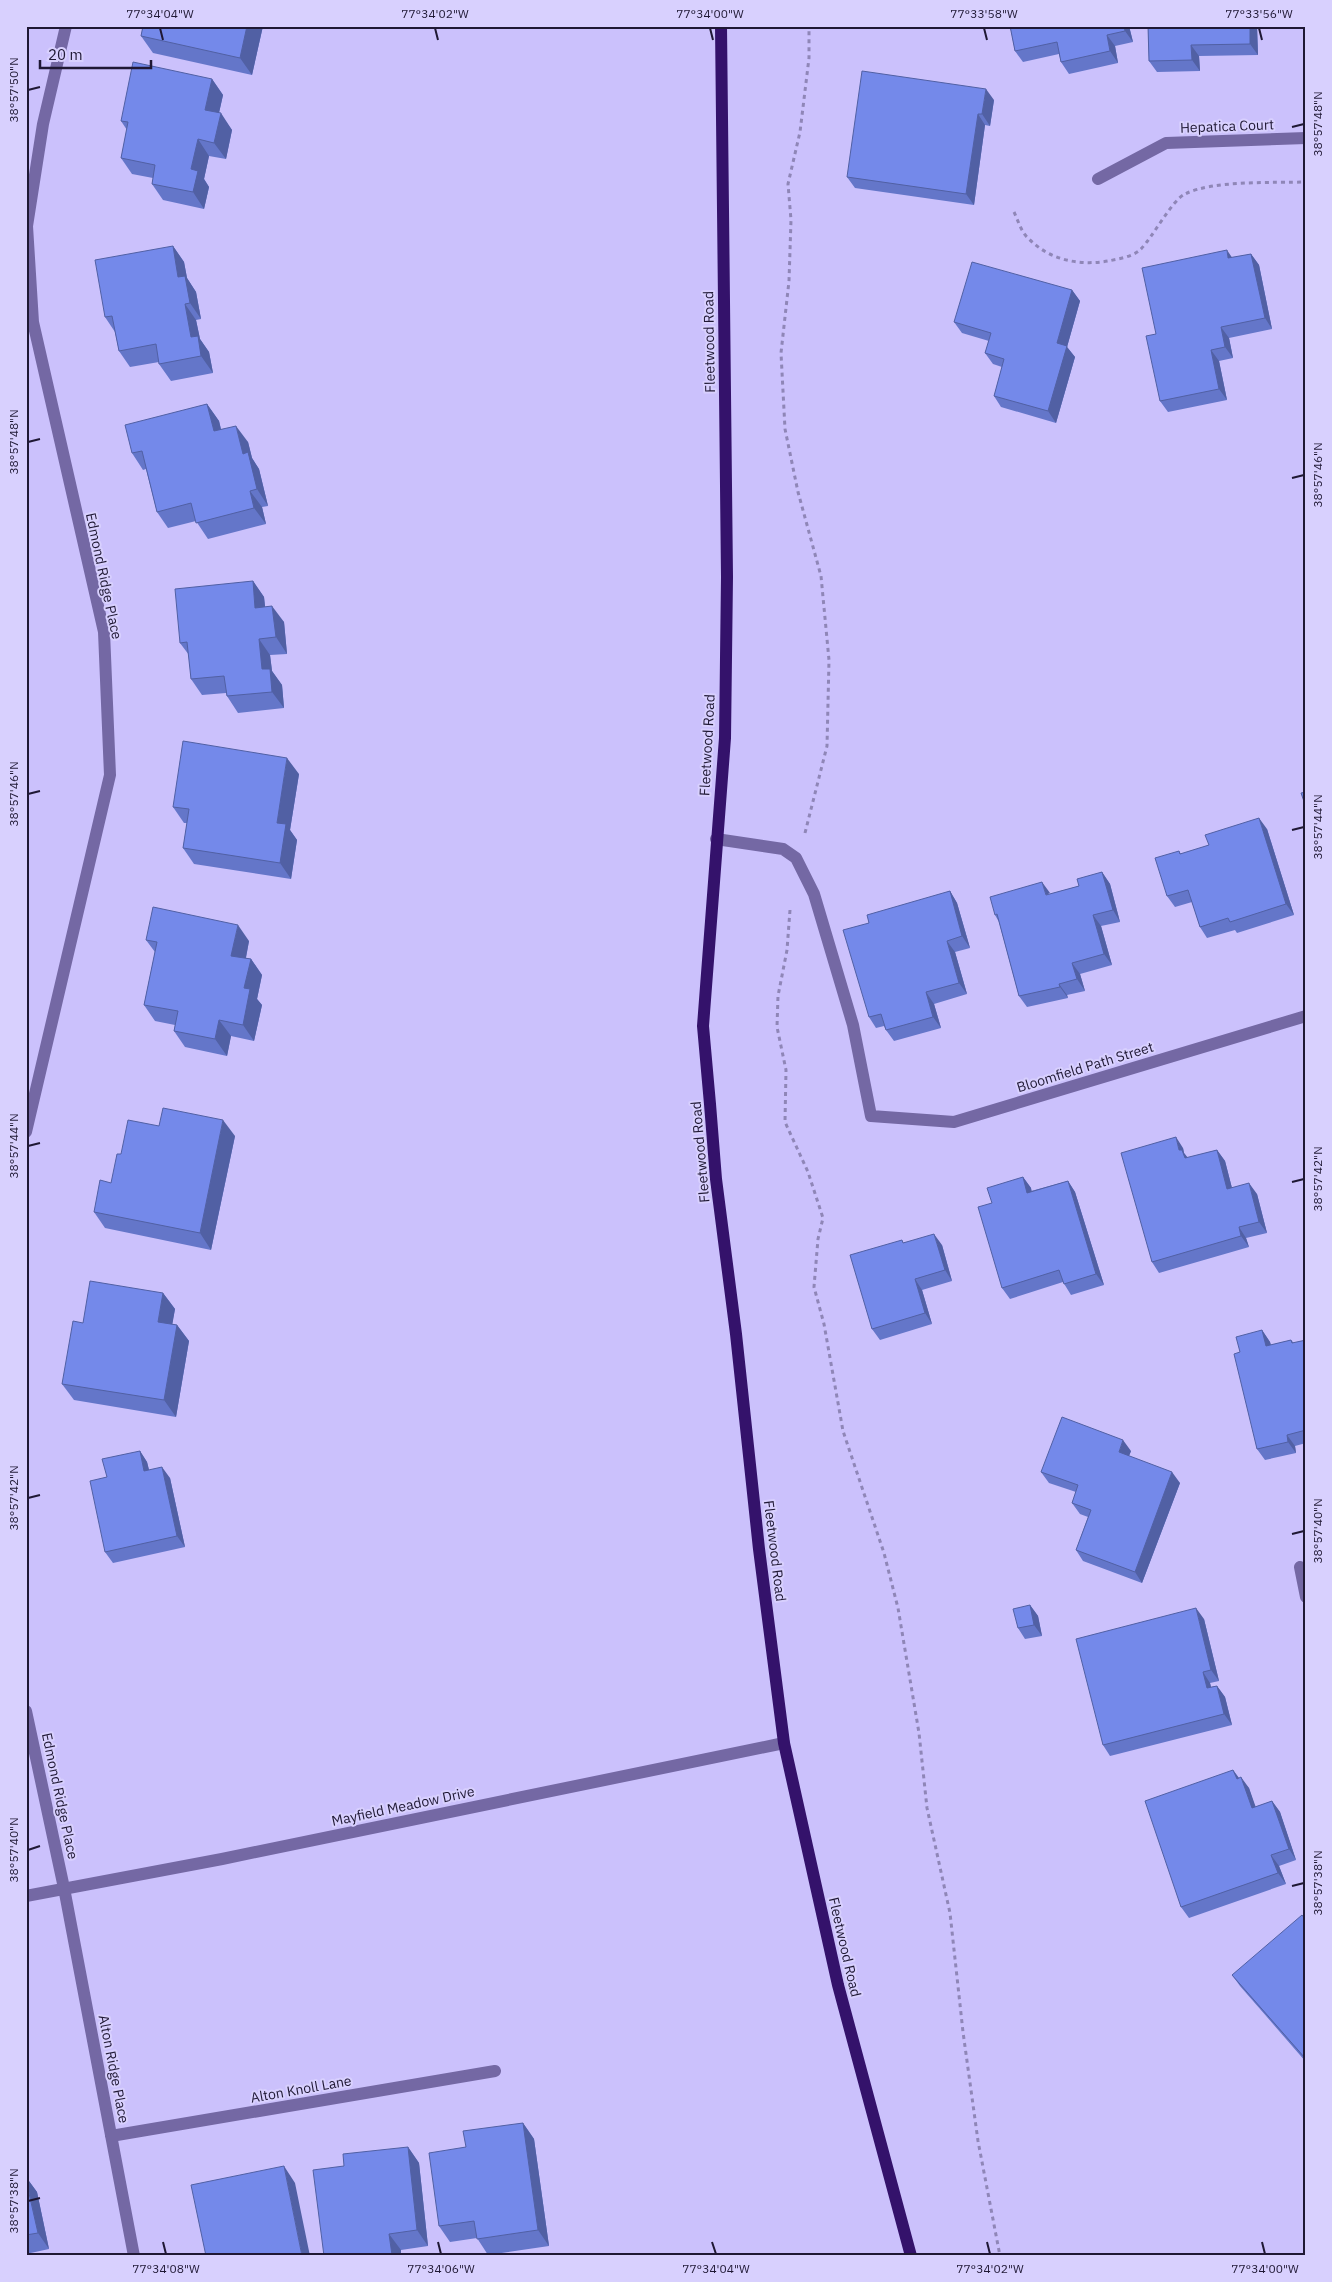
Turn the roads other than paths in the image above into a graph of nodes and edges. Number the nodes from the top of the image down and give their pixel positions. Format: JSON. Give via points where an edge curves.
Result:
{"nodes":[{"id":1,"x":66,"y":26,"type":"edge"},
{"id":2,"x":721,"y":26,"type":"edge"},
{"id":3,"x":1306,"y":138,"type":"edge"},
{"id":4,"x":1098,"y":178,"type":"dead end"},
{"id":5,"x":716,"y":839,"type":"junction"},
{"id":6,"x":1306,"y":1016,"type":"edge"},
{"id":7,"x":26,"y":1132,"type":"edge"},
{"id":8,"x":1300,"y":1567,"type":"dead end"},
{"id":9,"x":1306,"y":1597,"type":"edge"},
{"id":10,"x":26,"y":1711,"type":"edge"},
{"id":11,"x":784,"y":1743,"type":"junction"},
{"id":12,"x":64,"y":1888,"type":"junction"},
{"id":13,"x":26,"y":1896,"type":"edge"},
{"id":14,"x":495,"y":2071,"type":"dead end"},
{"id":15,"x":111,"y":2136,"type":"junction"},
{"id":16,"x":134,"y":2256,"type":"edge"},
{"id":17,"x":910,"y":2256,"type":"edge"}],
"edges":[{"from":1,"to":7,"type":"street","name":"Edmond Ridge Place","via":[[43,124],[27,226],[33,322],[104,632],[110,775]]},
{"from":2,"to":5,"type":"main road","name":"Fleetwood Road","via":[[727,577],[725,738]]},
{"from":3,"to":4,"type":"street","name":"Hepatica Court","via":[[1166,142]]},
{"from":5,"to":6,"type":"street","name":"Bloomfield Path Street","via":[[783,849],[796,858],[814,894],[853,1025],[870,1116],[954,1122]]},
{"from":5,"to":11,"type":"main road","name":"Fleetwood Road","via":[[703,1026],[716,1179]]},
{"from":8,"to":9,"type":"street"},
{"from":10,"to":12,"type":"street","name":"Edmond Ridge Place"},
{"from":11,"to":12,"type":"street","name":"Mayfield Meadow Drive","via":[[222,1859]]},
{"from":11,"to":17,"type":"main road","name":"Fleetwood Road","via":[[842,2003]]},
{"from":12,"to":13,"type":"street","name":"Mayfield Meadow Drive"},
{"from":12,"to":15,"type":"street","name":"Alton Ridge Place"},
{"from":14,"to":15,"type":"street","name":"Alton Knoll Lane"},
{"from":15,"to":16,"type":"street","name":"Alton Ridge Place"}]}
